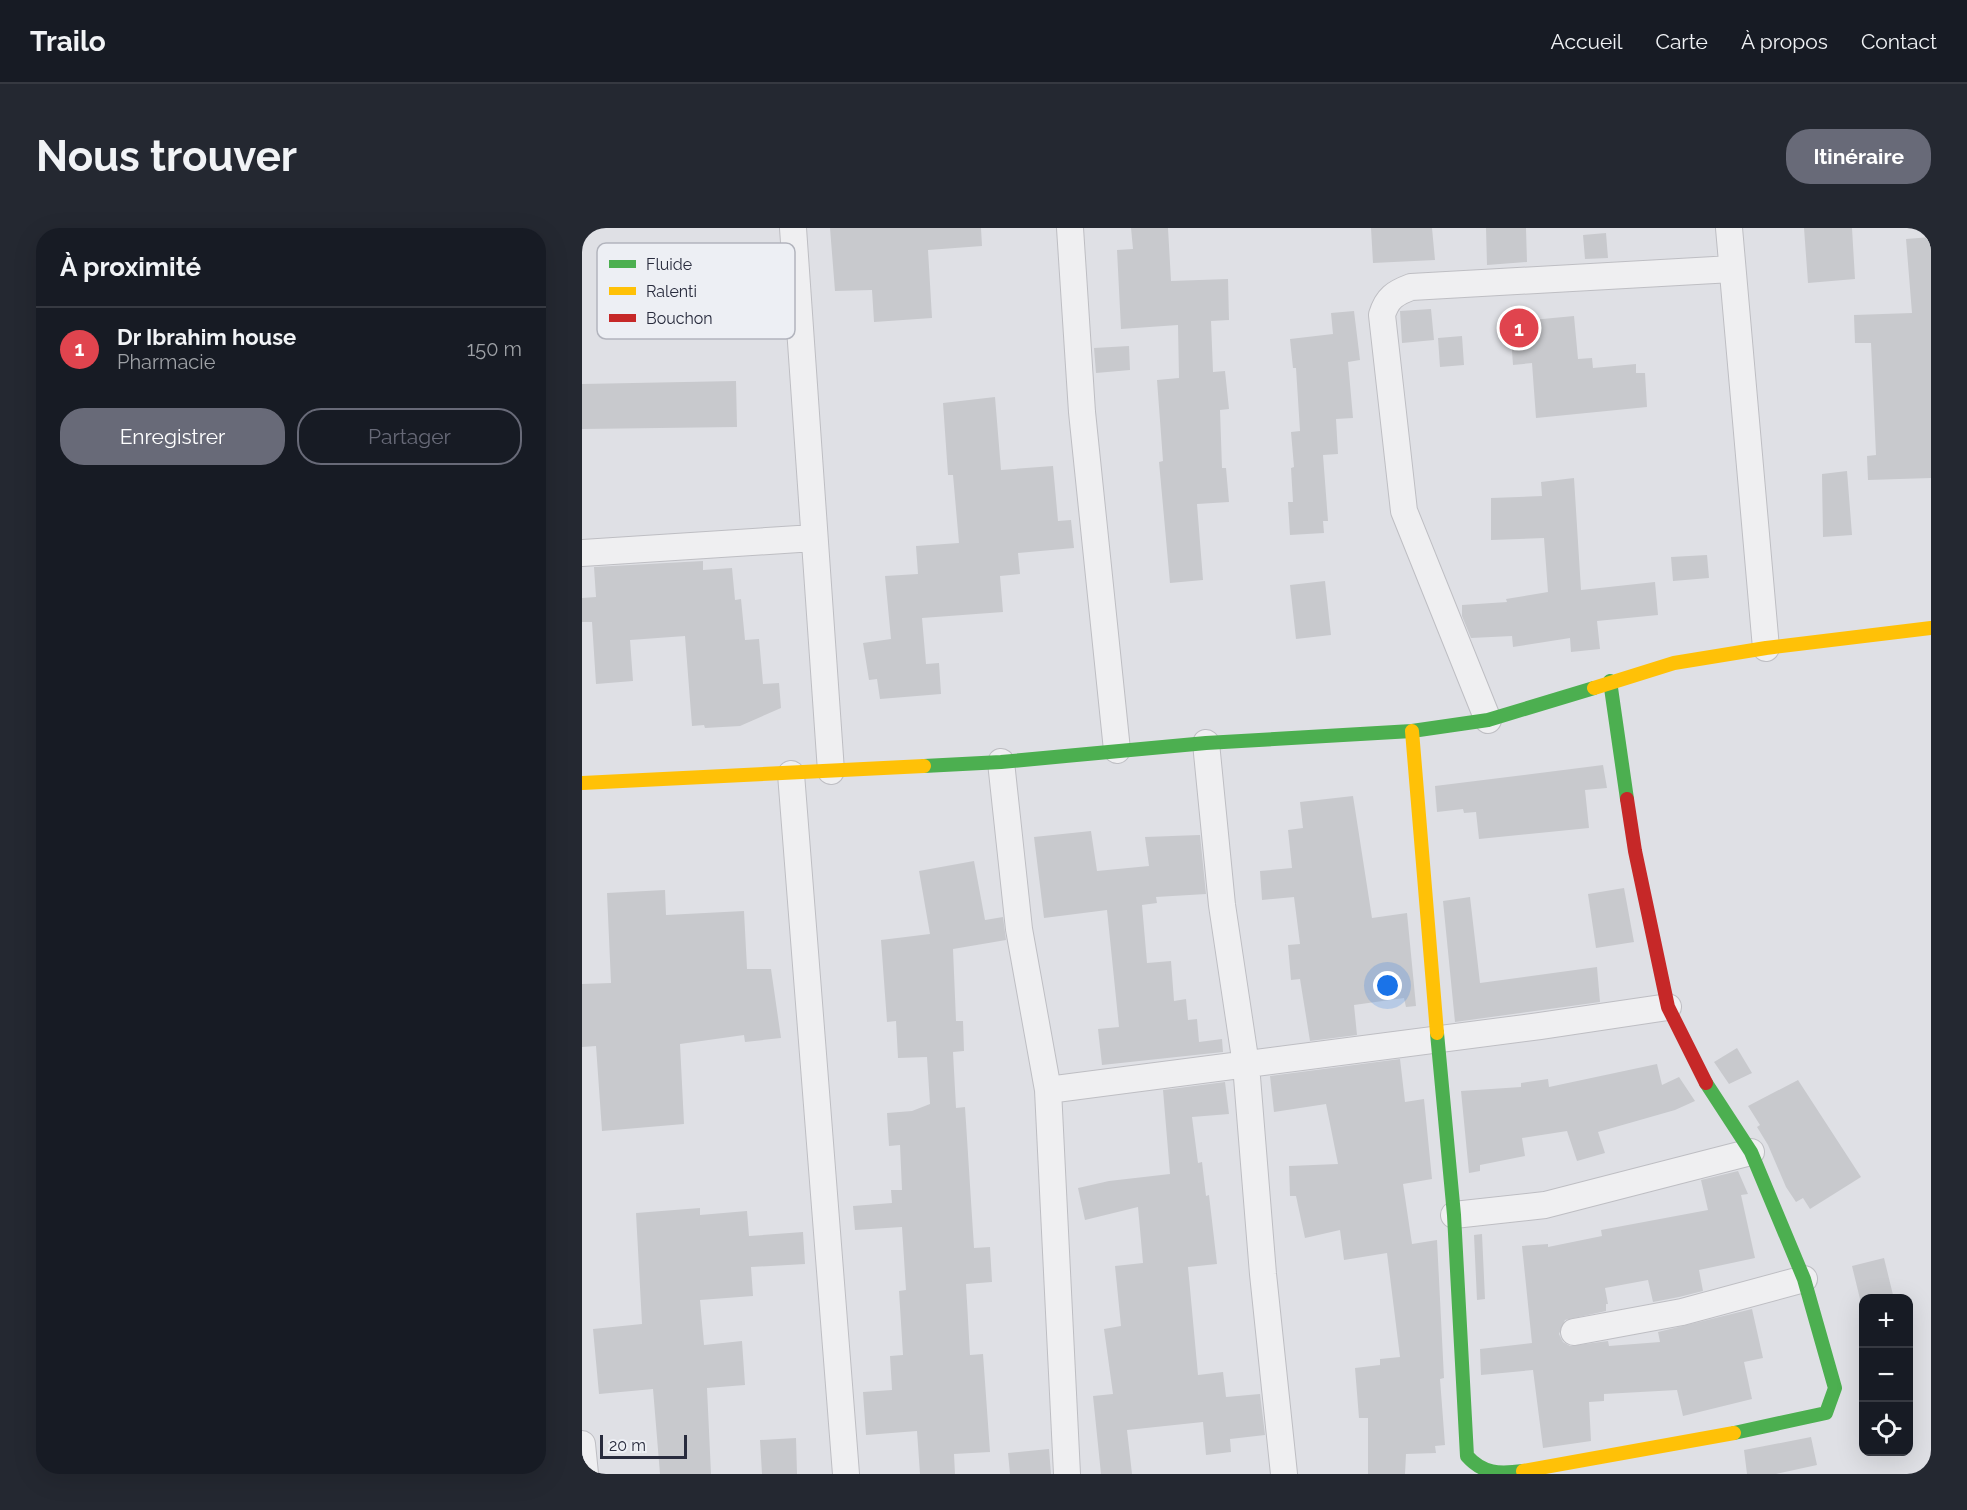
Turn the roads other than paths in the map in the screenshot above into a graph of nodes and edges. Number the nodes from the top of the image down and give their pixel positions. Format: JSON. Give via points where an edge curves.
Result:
{"nodes":[{"id":1,"x":793,"y":228,"type":"edge"},
{"id":2,"x":1070,"y":228,"type":"edge"},
{"id":3,"x":1729,"y":228,"type":"edge"},
{"id":4,"x":794,"y":243,"type":"edge"},
{"id":5,"x":795,"y":258,"type":"edge"},
{"id":6,"x":1732,"y":269,"type":"junction"},
{"id":7,"x":814,"y":538,"type":"junction"},
{"id":8,"x":582,"y":553,"type":"edge"},
{"id":9,"x":1931,"y":628,"type":"edge"},
{"id":10,"x":1766,"y":648,"type":"junction"},
{"id":11,"x":1610,"y":681,"type":"junction"},
{"id":12,"x":1488,"y":720,"type":"junction"},
{"id":13,"x":1412,"y":731,"type":"junction"},
{"id":14,"x":1206,"y":743,"type":"junction"},
{"id":15,"x":1117,"y":750,"type":"junction"},
{"id":16,"x":1001,"y":762,"type":"junction"},
{"id":17,"x":831,"y":771,"type":"junction"},
{"id":18,"x":791,"y":774,"type":"junction"},
{"id":19,"x":582,"y":783,"type":"edge"},
{"id":20,"x":1668,"y":1007,"type":"junction"},
{"id":21,"x":1438,"y":1040,"type":"junction"},
{"id":22,"x":1246,"y":1065,"type":"junction"},
{"id":23,"x":1048,"y":1090,"type":"junction"},
{"id":24,"x":1751,"y":1152,"type":"junction"},
{"id":25,"x":1454,"y":1215,"type":"junction"},
{"id":26,"x":1804,"y":1279,"type":"junction"},
{"id":27,"x":1574,"y":1332,"type":"dead end"},
{"id":28,"x":582,"y":1444,"type":"edge"},
{"id":29,"x":1563,"y":1469,"type":"edge"},
{"id":30,"x":585,"y":1474,"type":"edge"},
{"id":31,"x":846,"y":1474,"type":"edge"},
{"id":32,"x":1067,"y":1474,"type":"edge"},
{"id":33,"x":1284,"y":1474,"type":"edge"}],
"edges":[{"from":1,"to":4,"type":"street"},
{"from":2,"to":15,"type":"street","via":[[1082,412]]},
{"from":3,"to":6,"type":"street"},
{"from":5,"to":7,"type":"street"},
{"from":6,"to":10,"type":"street"},
{"from":6,"to":12,"type":"street","via":[[1411,287],[1386,301],[1382,315],[1404,511]]},
{"from":7,"to":8,"type":"street"},
{"from":7,"to":17,"type":"street"},
{"from":9,"to":10,"type":"street"},
{"from":10,"to":11,"type":"street","via":[[1674,663]]},
{"from":11,"to":12,"type":"street"},
{"from":11,"to":20,"type":"street","via":[[1635,851]]},
{"from":12,"to":13,"type":"street"},
{"from":13,"to":14,"type":"street"},
{"from":13,"to":21,"type":"street"},
{"from":14,"to":15,"type":"street"},
{"from":14,"to":22,"type":"street","via":[[1222,905]]},
{"from":15,"to":16,"type":"street"},
{"from":16,"to":17,"type":"street"},
{"from":16,"to":23,"type":"street","via":[[1019,929]]},
{"from":17,"to":18,"type":"street"},
{"from":18,"to":19,"type":"street"},
{"from":18,"to":31,"type":"street"},
{"from":20,"to":21,"type":"street"},
{"from":20,"to":24,"type":"street","via":[[1696,1068]]},
{"from":21,"to":22,"type":"street"},
{"from":21,"to":25,"type":"street"},
{"from":22,"to":23,"type":"street"},
{"from":22,"to":33,"type":"street"},
{"from":23,"to":32,"type":"street"},
{"from":24,"to":25,"type":"street","via":[[1545,1205]]},
{"from":24,"to":26,"type":"street"},
{"from":25,"to":29,"type":"street","via":[[1467,1456],[1477,1468],[1501,1474]]},
{"from":26,"to":27,"type":"street","via":[[1682,1312]]},
{"from":26,"to":29,"type":"street","via":[[1835,1388],[1826,1413]]},
{"from":28,"to":30,"type":"street"}]}
